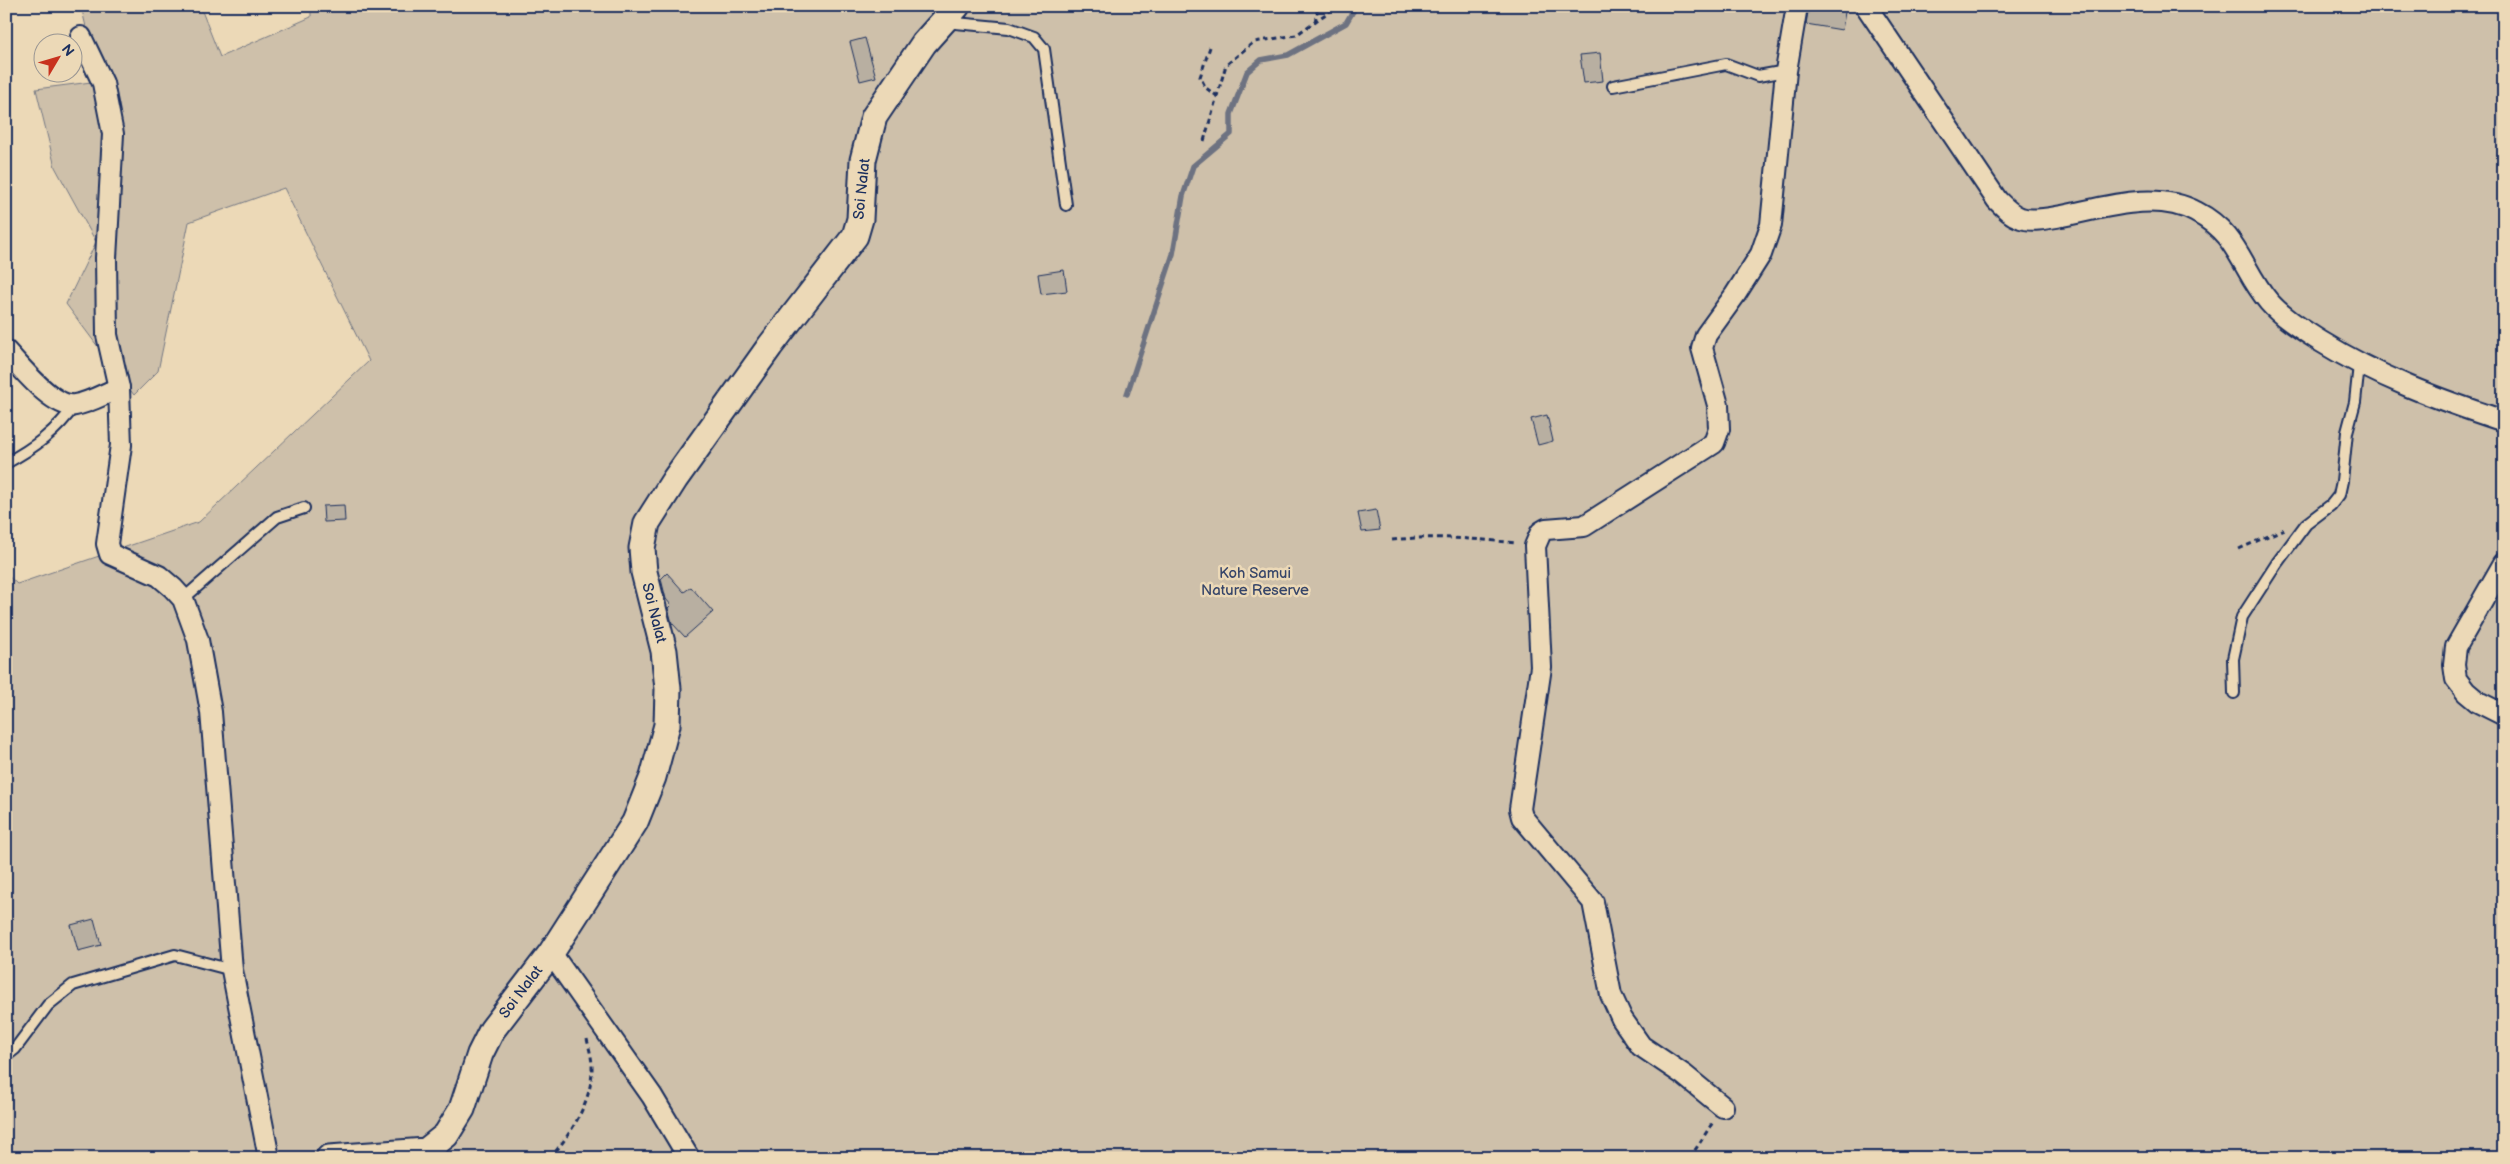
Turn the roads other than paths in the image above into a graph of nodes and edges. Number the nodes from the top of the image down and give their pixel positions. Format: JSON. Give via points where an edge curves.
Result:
{"nodes":[{"id":1,"x":1797,"y":6,"type":"edge"},
{"id":2,"x":1866,"y":6,"type":"edge"},
{"id":3,"x":950,"y":14,"type":"edge"},
{"id":4,"x":82,"y":39,"type":"edge"},
{"id":5,"x":1786,"y":71,"type":"junction"},
{"id":6,"x":1613,"y":86,"type":"dead end"},
{"id":7,"x":1066,"y":205,"type":"dead end"},
{"id":8,"x":6,"y":351,"type":"edge"},
{"id":9,"x":2359,"y":365,"type":"junction"},
{"id":10,"x":119,"y":388,"type":"junction"},
{"id":11,"x":75,"y":405,"type":"junction"},
{"id":12,"x":2504,"y":421,"type":"edge"},
{"id":13,"x":6,"y":463,"type":"edge"},
{"id":14,"x":304,"y":508,"type":"dead end"},
{"id":15,"x":2504,"y":563,"type":"edge"},
{"id":16,"x":183,"y":599,"type":"junction"},
{"id":17,"x":2234,"y":693,"type":"dead end"},
{"id":18,"x":2504,"y":715,"type":"edge"},
{"id":19,"x":551,"y":953,"type":"junction"},
{"id":20,"x":232,"y":970,"type":"junction"},
{"id":21,"x":6,"y":1056,"type":"edge"},
{"id":22,"x":1723,"y":1107,"type":"road end"},
{"id":23,"x":269,"y":1158,"type":"edge"},
{"id":24,"x":329,"y":1158,"type":"edge"},
{"id":25,"x":689,"y":1158,"type":"edge"}],
"edges":[{"from":1,"to":5,"type":"street"},
{"from":2,"to":9,"type":"street","via":[[1996,200],[2009,211],[2022,219],[2048,218],[2135,202],[2172,203],[2196,211],[2224,231],[2269,302],[2297,326]]},
{"from":3,"to":7,"type":"lane","via":[[1010,28],[1034,37],[1044,49]]},
{"from":3,"to":19,"type":"street","name":"Soi Nalat","via":[[924,43],[874,117],[864,160],[856,236],[770,346],[647,523],[642,548],[644,572],[664,651],[667,725],[653,777],[635,822]]},
{"from":4,"to":10,"type":"street","via":[[103,83],[113,134],[106,258],[107,335]]},
{"from":5,"to":6,"type":"lane","via":[[1758,76],[1726,64]]},
{"from":5,"to":22,"type":"street","via":[[1770,225],[1761,254],[1706,335],[1702,348],[1718,405],[1719,429],[1714,442],[1584,526],[1546,528],[1535,546],[1540,667],[1520,809],[1522,817],[1593,902],[1611,995],[1622,1019],[1641,1046]]},
{"from":8,"to":11,"type":"street","via":[[48,394],[60,402]]},
{"from":9,"to":12,"type":"street","via":[[2410,388]]},
{"from":9,"to":17,"type":"lane","via":[[2339,495],[2306,524],[2242,617],[2233,659]]},
{"from":10,"to":11,"type":"street"},
{"from":10,"to":16,"type":"street","via":[[121,445],[106,544],[110,554],[159,576]]},
{"from":11,"to":13,"type":"lane","via":[[64,421],[44,439]]},
{"from":14,"to":16,"type":"lane","via":[[277,517]]},
{"from":15,"to":18,"type":"street","via":[[2456,647],[2454,664],[2456,679],[2466,692]]},
{"from":16,"to":20,"type":"street","via":[[198,640],[211,712]]},
{"from":19,"to":24,"type":"street","name":"Soi Nalat","via":[[492,1030],[480,1054],[462,1109],[446,1135],[426,1151]]},
{"from":19,"to":25,"type":"street","via":[[652,1096]]},
{"from":20,"to":21,"type":"lane","via":[[175,955],[73,985],[48,1005]]},
{"from":20,"to":23,"type":"street"}]}
